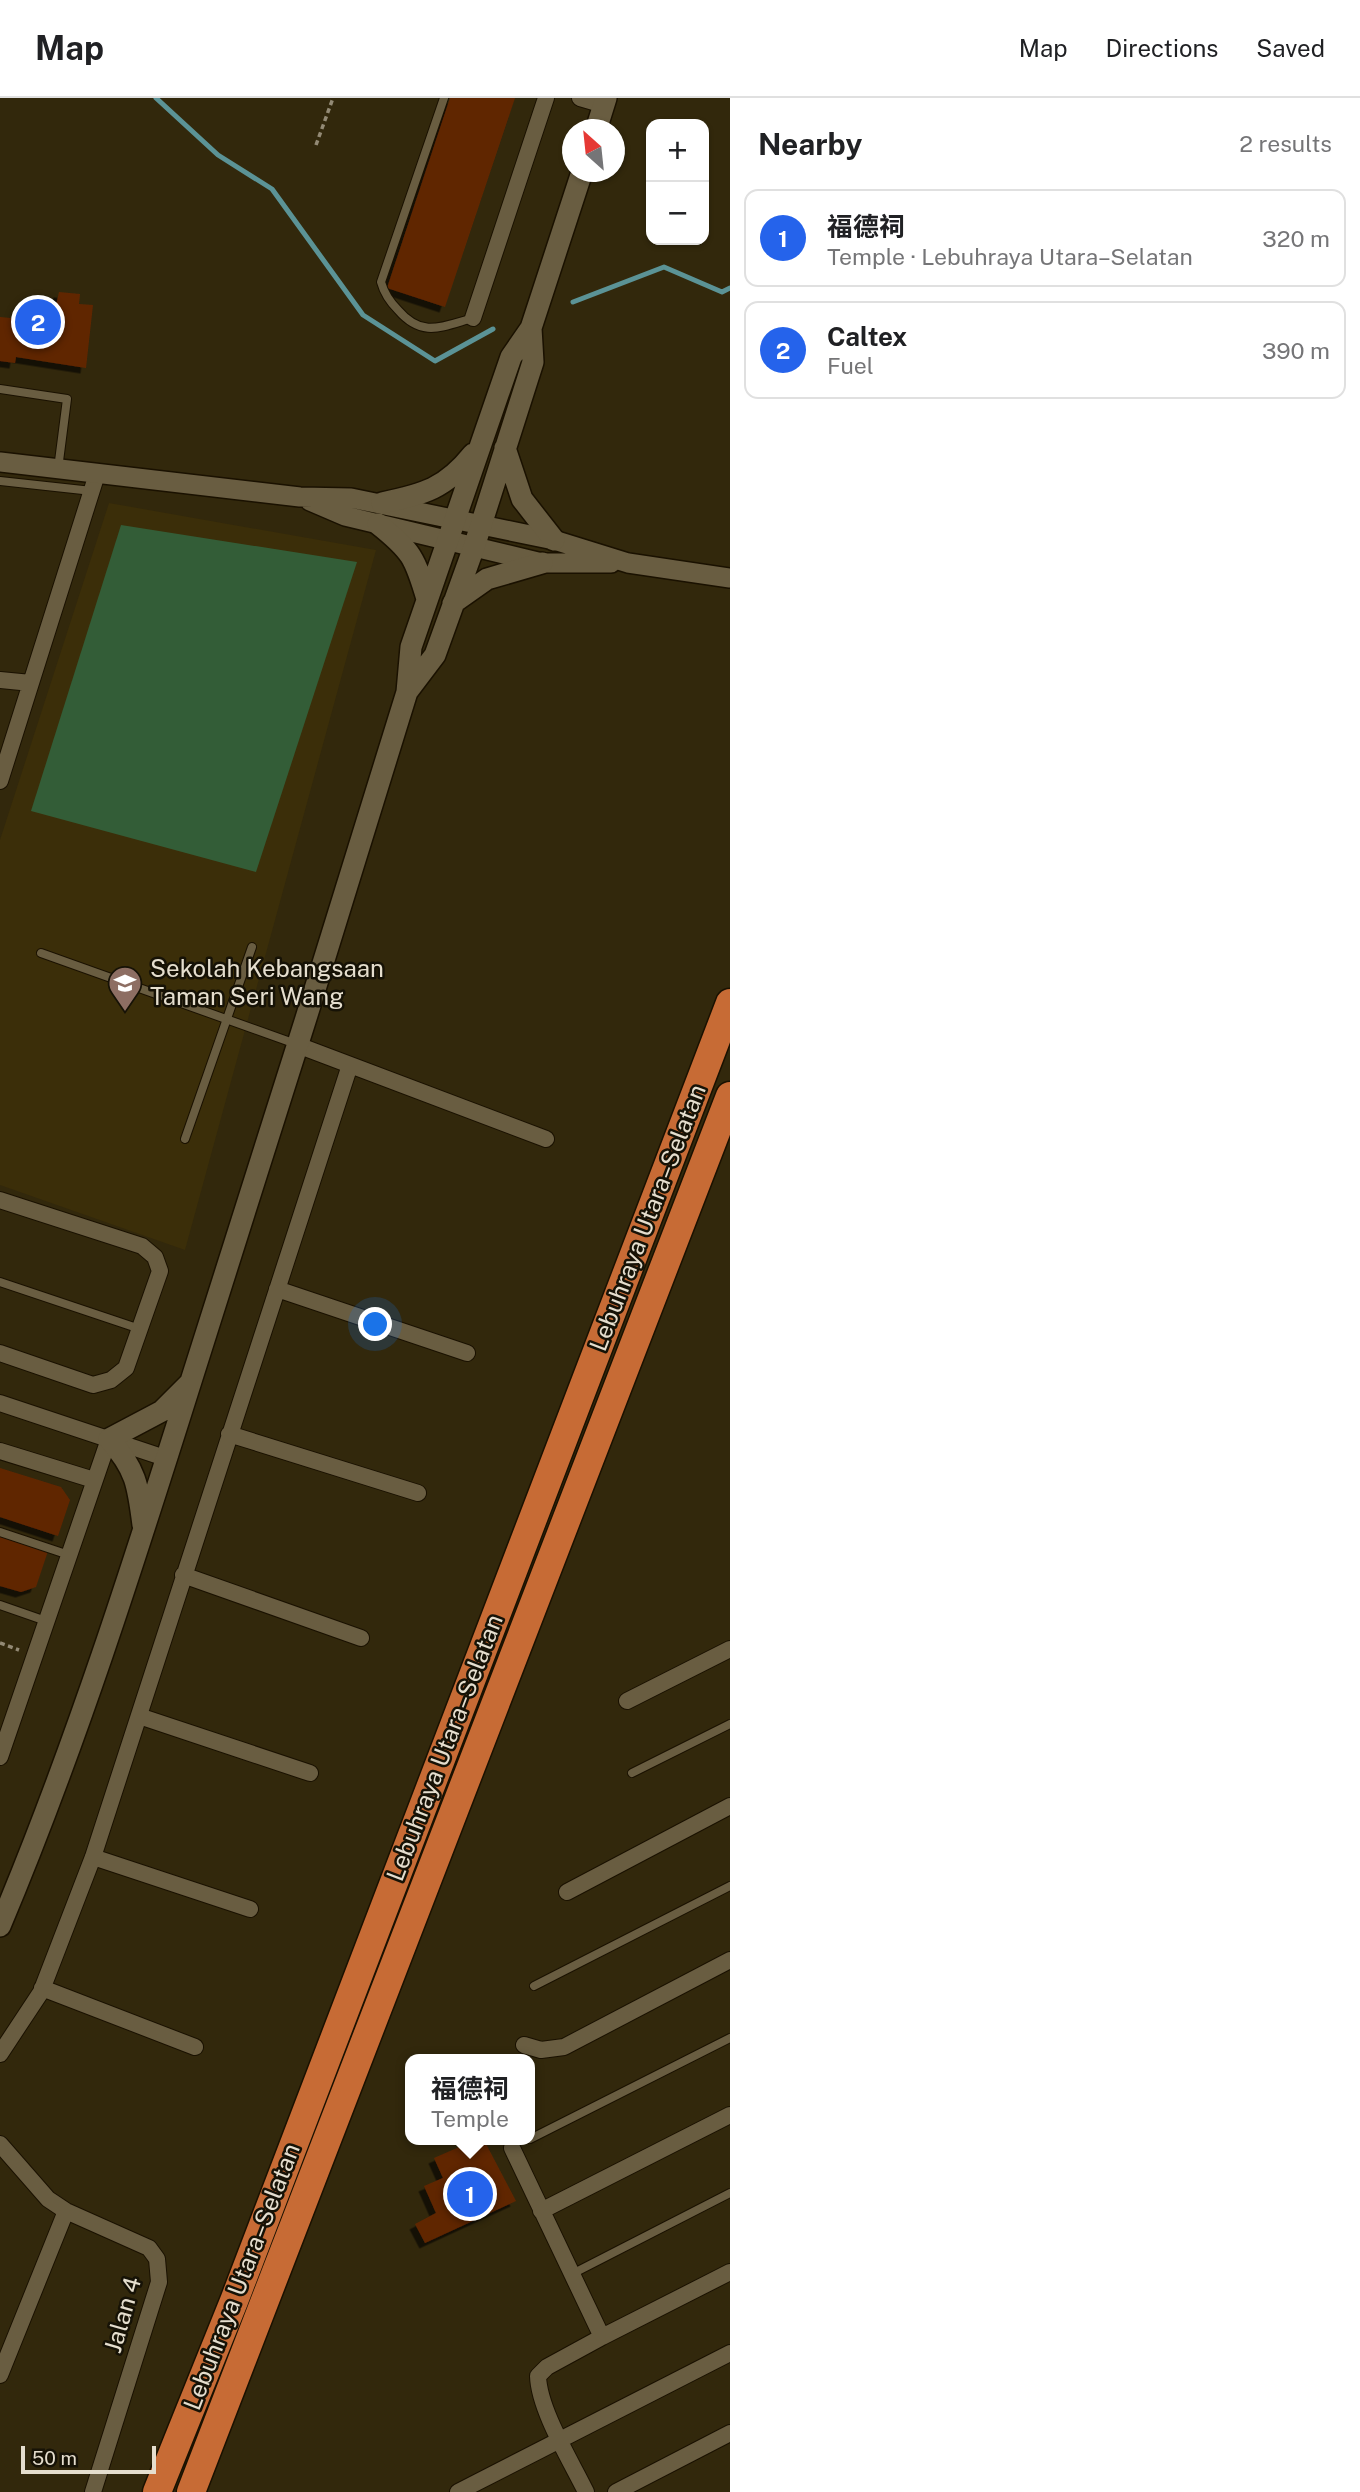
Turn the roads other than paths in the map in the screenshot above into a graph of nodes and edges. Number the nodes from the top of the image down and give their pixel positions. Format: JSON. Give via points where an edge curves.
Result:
{"nodes":[{"id":1,"x":444,"y":98,"type":"edge"},
{"id":2,"x":546,"y":98,"type":"edge"},
{"id":3,"x":580,"y":98,"type":"edge"},
{"id":4,"x":605,"y":102,"type":"edge"},
{"id":5,"x":600,"y":119,"type":"edge"},
{"id":6,"x":579,"y":182,"type":"edge"},
{"id":7,"x":473,"y":318,"type":"joint"},
{"id":8,"x":531,"y":328,"type":"junction"},
{"id":9,"x":0,"y":389,"type":"edge"},
{"id":10,"x":483,"y":442,"type":"junction"},
{"id":11,"x":506,"y":448,"type":"junction"},
{"id":12,"x":0,"y":462,"type":"edge"},
{"id":13,"x":58,"y":469,"type":"junction"},
{"id":14,"x":0,"y":481,"type":"edge"},
{"id":15,"x":94,"y":483,"type":"junction"},
{"id":16,"x":300,"y":497,"type":"junction"},
{"id":17,"x":382,"y":503,"type":"junction"},
{"id":18,"x":455,"y":518,"type":"junction"},
{"id":19,"x":379,"y":524,"type":"junction"},
{"id":20,"x":480,"y":524,"type":"junction"},
{"id":21,"x":554,"y":540,"type":"junction"},
{"id":22,"x":449,"y":542,"type":"junction"},
{"id":23,"x":474,"y":547,"type":"junction"},
{"id":24,"x":542,"y":563,"type":"junction"},
{"id":25,"x":628,"y":563,"type":"junction"},
{"id":26,"x":730,"y":578,"type":"edge"},
{"id":27,"x":427,"y":599,"type":"junction"},
{"id":28,"x":453,"y":603,"type":"junction"},
{"id":29,"x":0,"y":680,"type":"edge"},
{"id":30,"x":31,"y":684,"type":"junction"},
{"id":31,"x":407,"y":692,"type":"junction"},
{"id":32,"x":0,"y":781,"type":"edge"},
{"id":33,"x":252,"y":947,"type":"dead end"},
{"id":34,"x":41,"y":953,"type":"dead end"},
{"id":35,"x":730,"y":1003,"type":"edge"},
{"id":36,"x":227,"y":1019,"type":"junction"},
{"id":37,"x":300,"y":1045,"type":"junction"},
{"id":38,"x":350,"y":1065,"type":"junction"},
{"id":39,"x":730,"y":1096,"type":"edge"},
{"id":40,"x":186,"y":1139,"type":"dead end"},
{"id":41,"x":546,"y":1139,"type":"dead end"},
{"id":42,"x":0,"y":1200,"type":"edge"},
{"id":43,"x":0,"y":1282,"type":"edge"},
{"id":44,"x":277,"y":1289,"type":"junction"},
{"id":45,"x":141,"y":1329,"type":"junction"},
{"id":46,"x":0,"y":1353,"type":"edge"},
{"id":47,"x":467,"y":1353,"type":"dead end"},
{"id":48,"x":191,"y":1382,"type":"junction"},
{"id":49,"x":0,"y":1403,"type":"edge"},
{"id":50,"x":229,"y":1434,"type":"junction"},
{"id":51,"x":108,"y":1439,"type":"junction"},
{"id":52,"x":0,"y":1451,"type":"edge"},
{"id":53,"x":168,"y":1459,"type":"junction"},
{"id":54,"x":94,"y":1480,"type":"junction"},
{"id":55,"x":418,"y":1493,"type":"dead end"},
{"id":56,"x":144,"y":1530,"type":"junction"},
{"id":57,"x":0,"y":1532,"type":"edge"},
{"id":58,"x":69,"y":1555,"type":"junction"},
{"id":59,"x":183,"y":1575,"type":"junction"},
{"id":60,"x":0,"y":1605,"type":"edge"},
{"id":61,"x":46,"y":1621,"type":"junction"},
{"id":62,"x":361,"y":1637,"type":"dead end"},
{"id":63,"x":730,"y":1649,"type":"edge"},
{"id":64,"x":627,"y":1701,"type":"dead end"},
{"id":65,"x":139,"y":1716,"type":"junction"},
{"id":66,"x":730,"y":1724,"type":"edge"},
{"id":67,"x":0,"y":1756,"type":"edge"},
{"id":68,"x":310,"y":1773,"type":"dead end"},
{"id":69,"x":632,"y":1773,"type":"dead end"},
{"id":70,"x":730,"y":1806,"type":"edge"},
{"id":71,"x":31,"y":1854,"type":"junction"},
{"id":72,"x":93,"y":1857,"type":"junction"},
{"id":73,"x":730,"y":1886,"type":"edge"},
{"id":74,"x":0,"y":1887,"type":"edge"},
{"id":75,"x":567,"y":1892,"type":"dead end"},
{"id":76,"x":250,"y":1909,"type":"dead end"},
{"id":77,"x":1,"y":1923,"type":"edge"},
{"id":78,"x":730,"y":1960,"type":"edge"},
{"id":79,"x":534,"y":1986,"type":"dead end"},
{"id":80,"x":42,"y":1988,"type":"junction"},
{"id":81,"x":730,"y":2038,"type":"edge"},
{"id":82,"x":524,"y":2045,"type":"dead end"},
{"id":83,"x":195,"y":2047,"type":"dead end"},
{"id":84,"x":0,"y":2054,"type":"edge"},
{"id":85,"x":730,"y":2115,"type":"edge"},
{"id":86,"x":535,"y":2136,"type":"edge"},
{"id":87,"x":0,"y":2144,"type":"edge"},
{"id":88,"x":518,"y":2145,"type":"edge"},
{"id":89,"x":512,"y":2148,"type":"joint"},
{"id":90,"x":730,"y":2193,"type":"edge"},
{"id":91,"x":66,"y":2211,"type":"junction"},
{"id":92,"x":541,"y":2211,"type":"junction"},
{"id":93,"x":730,"y":2272,"type":"edge"},
{"id":94,"x":572,"y":2273,"type":"junction"},
{"id":95,"x":7,"y":2334,"type":"edge"},
{"id":96,"x":602,"y":2337,"type":"junction"},
{"id":97,"x":730,"y":2353,"type":"edge"},
{"id":98,"x":0,"y":2375,"type":"edge"},
{"id":99,"x":730,"y":2433,"type":"edge"},
{"id":100,"x":560,"y":2440,"type":"junction"},
{"id":101,"x":93,"y":2492,"type":"edge"},
{"id":102,"x":157,"y":2492,"type":"edge"},
{"id":103,"x":191,"y":2492,"type":"edge"},
{"id":104,"x":458,"y":2492,"type":"edge"},
{"id":105,"x":586,"y":2492,"type":"edge"},
{"id":106,"x":616,"y":2492,"type":"edge"}],
"edges":[{"from":1,"to":7,"type":"lane","via":[[381,282],[409,324],[432,329]]},
{"from":2,"to":7,"type":"street"},
{"from":3,"to":4,"type":"street"},
{"from":4,"to":5,"type":"main road"},
{"from":6,"to":8,"type":"main road"},
{"from":8,"to":10,"type":"main road","via":[[511,357]]},
{"from":8,"to":11,"type":"main road","via":[[533,362]]},
{"from":9,"to":13,"type":"lane","via":[[68,399]]},
{"from":10,"to":17,"type":"main road","via":[[441,486]]},
{"from":10,"to":18,"type":"main road"},
{"from":11,"to":20,"type":"main road"},
{"from":11,"to":21,"type":"main road","via":[[522,499]]},
{"from":12,"to":13,"type":"street"},
{"from":13,"to":15,"type":"street"},
{"from":14,"to":15,"type":"lane"},
{"from":15,"to":16,"type":"street"},
{"from":15,"to":30,"type":"street"},
{"from":16,"to":17,"type":"street"},
{"from":16,"to":19,"type":"street"},
{"from":17,"to":18,"type":"street"},
{"from":18,"to":20,"type":"street"},
{"from":18,"to":22,"type":"main road"},
{"from":19,"to":22,"type":"street"},
{"from":19,"to":27,"type":"main road","via":[[414,557]]},
{"from":20,"to":21,"type":"street"},
{"from":20,"to":23,"type":"main road"},
{"from":21,"to":25,"type":"street"},
{"from":22,"to":23,"type":"street"},
{"from":22,"to":27,"type":"main road"},
{"from":23,"to":24,"type":"street"},
{"from":23,"to":28,"type":"main road"},
{"from":24,"to":25,"type":"street"},
{"from":24,"to":28,"type":"main road","via":[[486,579]]},
{"from":25,"to":26,"type":"street"},
{"from":27,"to":31,"type":"main road","via":[[411,647]]},
{"from":28,"to":31,"type":"main road","via":[[435,655]]},
{"from":29,"to":30,"type":"street"},
{"from":30,"to":32,"type":"street"},
{"from":31,"to":37,"type":"main road"},
{"from":33,"to":36,"type":"lane"},
{"from":34,"to":36,"type":"lane"},
{"from":35,"to":102,"type":"highway","name":"Lebuhraya Utara–Selatan"},
{"from":36,"to":37,"type":"lane"},
{"from":36,"to":40,"type":"lane"},
{"from":37,"to":38,"type":"street"},
{"from":37,"to":48,"type":"main road"},
{"from":38,"to":41,"type":"street"},
{"from":38,"to":44,"type":"street"},
{"from":39,"to":103,"type":"highway","name":"Lebuhraya Utara–Selatan"},
{"from":42,"to":45,"type":"street","via":[[142,1246],[155,1258],[160,1271]]},
{"from":43,"to":45,"type":"lane"},
{"from":44,"to":47,"type":"street"},
{"from":44,"to":50,"type":"street"},
{"from":45,"to":46,"type":"street","via":[[126,1368],[111,1380],[93,1385]]},
{"from":48,"to":51,"type":"main road","via":[[162,1411]]},
{"from":48,"to":53,"type":"main road"},
{"from":49,"to":51,"type":"street"},
{"from":50,"to":55,"type":"street"},
{"from":50,"to":59,"type":"street"},
{"from":51,"to":53,"type":"street"},
{"from":51,"to":54,"type":"street"},
{"from":51,"to":56,"type":"main road","via":[[127,1459],[138,1482]]},
{"from":52,"to":54,"type":"street"},
{"from":53,"to":56,"type":"main road"},
{"from":54,"to":58,"type":"street"},
{"from":56,"to":71,"type":"main road"},
{"from":57,"to":58,"type":"lane"},
{"from":58,"to":61,"type":"street"},
{"from":59,"to":62,"type":"street"},
{"from":59,"to":65,"type":"street"},
{"from":60,"to":61,"type":"lane"},
{"from":61,"to":67,"type":"street"},
{"from":63,"to":64,"type":"street"},
{"from":65,"to":68,"type":"street"},
{"from":65,"to":72,"type":"street"},
{"from":66,"to":69,"type":"lane"},
{"from":70,"to":75,"type":"street"},
{"from":71,"to":74,"type":"main road"},
{"from":71,"to":77,"type":"main road"},
{"from":72,"to":76,"type":"street"},
{"from":72,"to":80,"type":"street"},
{"from":73,"to":79,"type":"lane"},
{"from":78,"to":82,"type":"street","via":[[564,2047],[541,2050]]},
{"from":80,"to":83,"type":"street"},
{"from":80,"to":84,"type":"street"},
{"from":81,"to":86,"type":"lane"},
{"from":85,"to":92,"type":"street"},
{"from":87,"to":91,"type":"street","name":"Jalan 4","via":[[32,2183]]},
{"from":88,"to":89,"type":"lane"},
{"from":89,"to":92,"type":"street"},
{"from":90,"to":94,"type":"lane"},
{"from":91,"to":95,"type":"street"},
{"from":91,"to":101,"type":"street","name":"Jalan 4","via":[[149,2248],[159,2270]]},
{"from":92,"to":94,"type":"street"},
{"from":93,"to":96,"type":"street"},
{"from":94,"to":96,"type":"street"},
{"from":95,"to":98,"type":"street"},
{"from":96,"to":100,"type":"street","via":[[538,2376],[538,2387]]},
{"from":97,"to":100,"type":"street"},
{"from":99,"to":106,"type":"street"},
{"from":100,"to":104,"type":"street"},
{"from":100,"to":105,"type":"street"}]}
